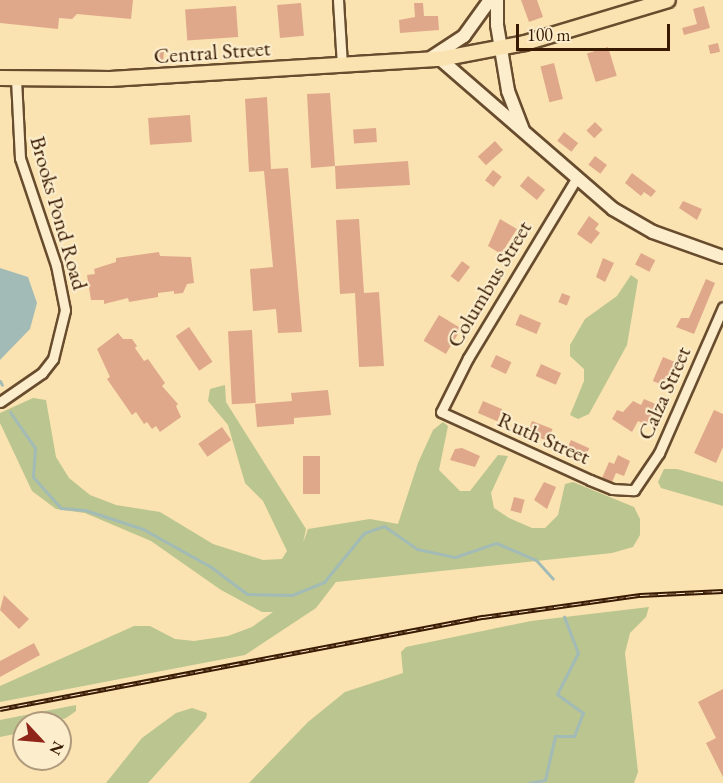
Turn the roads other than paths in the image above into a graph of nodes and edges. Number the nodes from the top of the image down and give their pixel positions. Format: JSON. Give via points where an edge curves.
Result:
{"nodes":[{"id":1,"x":338,"y":0,"type":"edge"},
{"id":2,"x":490,"y":0,"type":"edge"},
{"id":3,"x":497,"y":0,"type":"edge"},
{"id":4,"x":668,"y":0,"type":"edge"},
{"id":5,"x":501,"y":48,"type":"junction"},
{"id":6,"x":434,"y":59,"type":"junction"},
{"id":7,"x":342,"y":65,"type":"junction"},
{"id":8,"x":0,"y":78,"type":"edge"},
{"id":9,"x":16,"y":79,"type":"junction"},
{"id":10,"x":527,"y":136,"type":"junction"},
{"id":11,"x":576,"y":179,"type":"junction"},
{"id":12,"x":723,"y":256,"type":"edge"},
{"id":13,"x":723,"y":307,"type":"edge"},
{"id":14,"x":0,"y":402,"type":"edge"},
{"id":15,"x":441,"y":412,"type":"joint"},
{"id":16,"x":634,"y":490,"type":"joint"}],
"edges":[{"from":1,"to":7,"type":"street"},
{"from":2,"to":6,"type":"main road","name":"Central Street","via":[[464,36]]},
{"from":3,"to":5,"type":"main road"},
{"from":4,"to":5,"type":"main road","name":"Central Street"},
{"from":5,"to":6,"type":"main road","name":"Central Street"},
{"from":5,"to":10,"type":"main road","via":[[511,99]]},
{"from":6,"to":7,"type":"main road","name":"Central Street"},
{"from":6,"to":10,"type":"main road"},
{"from":7,"to":9,"type":"main road","name":"Central Street","via":[[110,80]]},
{"from":8,"to":9,"type":"main road","name":"Central Street"},
{"from":9,"to":14,"type":"street","name":"Brooks Pond Road","via":[[20,158],[56,265],[65,310],[53,359],[28,384]]},
{"from":10,"to":11,"type":"main road"},
{"from":11,"to":12,"type":"main road","via":[[613,209],[653,232]]},
{"from":11,"to":15,"type":"street","name":"Columbus Street","via":[[468,358]]},
{"from":13,"to":16,"type":"street","name":"Calza Street","via":[[659,453]]},
{"from":15,"to":16,"type":"street","name":"Ruth Street","via":[[612,489]]}]}
